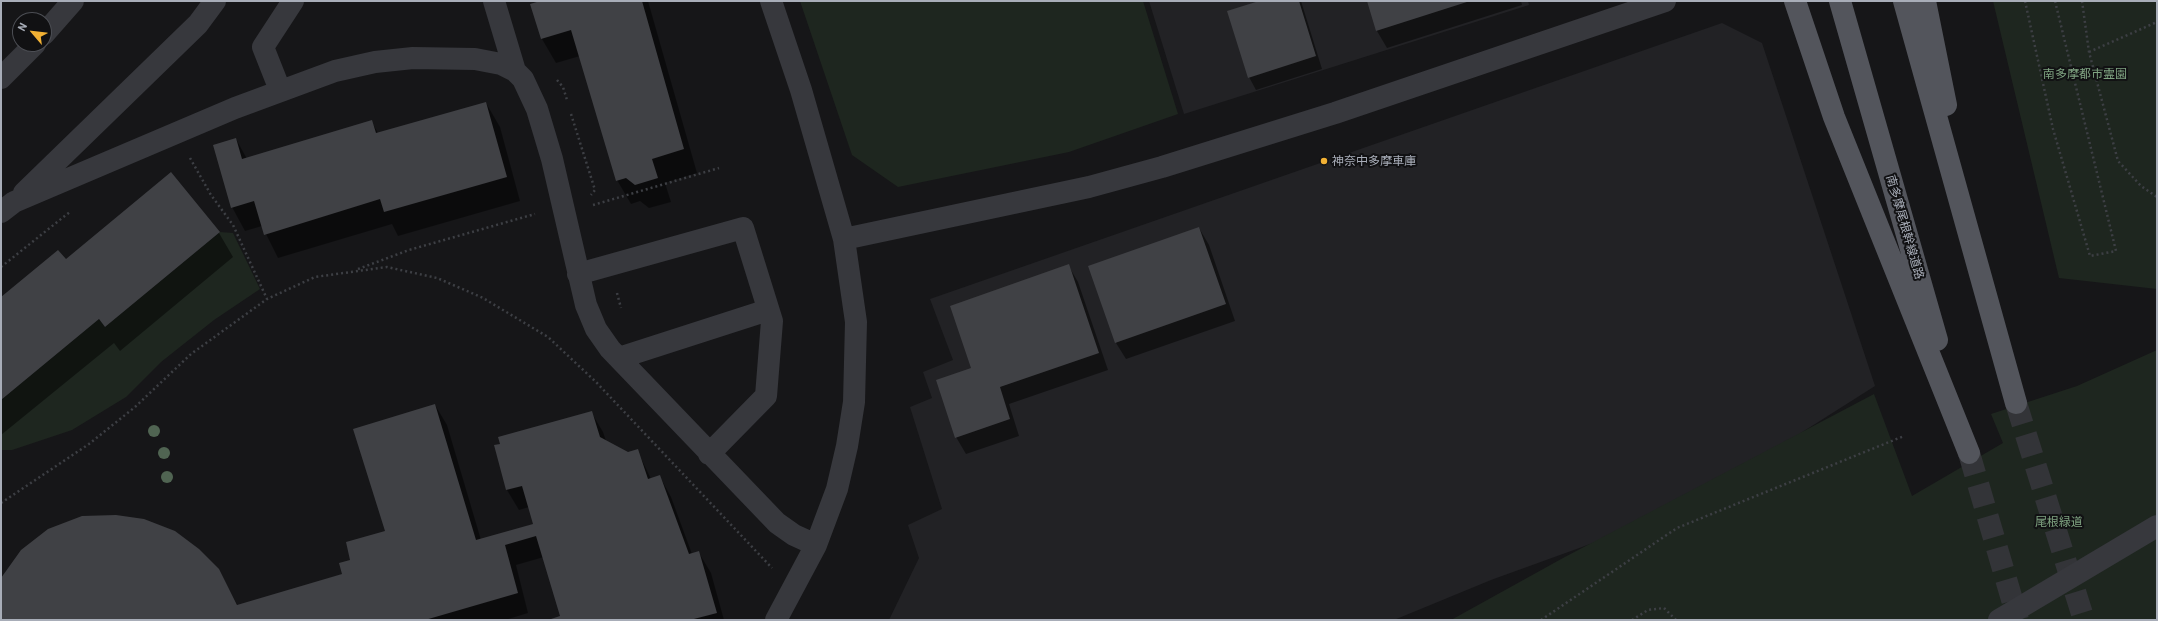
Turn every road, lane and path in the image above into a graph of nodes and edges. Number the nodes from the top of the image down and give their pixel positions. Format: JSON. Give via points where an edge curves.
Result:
{"nodes":[{"id":1,"x":73,"y":1,"type":"edge"},
{"id":2,"x":215,"y":1,"type":"edge"},
{"id":3,"x":293,"y":1,"type":"edge"},
{"id":4,"x":494,"y":1,"type":"edge"},
{"id":5,"x":771,"y":1,"type":"edge"},
{"id":6,"x":1665,"y":1,"type":"edge"},
{"id":7,"x":1796,"y":1,"type":"edge"},
{"id":8,"x":1840,"y":1,"type":"edge"},
{"id":9,"x":1904,"y":1,"type":"edge"},
{"id":10,"x":1925,"y":1,"type":"edge"},
{"id":11,"x":2025,"y":1,"type":"edge"},
{"id":12,"x":2055,"y":1,"type":"edge"},
{"id":13,"x":2082,"y":1,"type":"edge"},
{"id":14,"x":2157,"y":22,"type":"edge"},
{"id":15,"x":52,"y":25,"type":"edge"},
{"id":16,"x":27,"y":52,"type":"edge"},
{"id":17,"x":2088,"y":52,"type":"junction"},
{"id":18,"x":515,"y":71,"type":"junction"},
{"id":19,"x":1,"y":78,"type":"edge"},
{"id":20,"x":280,"y":90,"type":"junction"},
{"id":21,"x":186,"y":153,"type":"dead end"},
{"id":22,"x":719,"y":168,"type":"dead end"},
{"id":23,"x":2157,"y":197,"type":"edge"},
{"id":24,"x":563,"y":206,"type":"junction"},
{"id":25,"x":591,"y":206,"type":"dead end"},
{"id":26,"x":8,"y":207,"type":"edge"},
{"id":27,"x":73,"y":209,"type":"dead end"},
{"id":28,"x":844,"y":239,"type":"junction"},
{"id":29,"x":1,"y":267,"type":"edge"},
{"id":30,"x":354,"y":271,"type":"junction"},
{"id":31,"x":1980,"y":271,"type":"junction"},
{"id":32,"x":578,"y":274,"type":"junction"},
{"id":33,"x":267,"y":299,"type":"junction"},
{"id":34,"x":768,"y":310,"type":"junction"},
{"id":35,"x":619,"y":358,"type":"junction"},
{"id":36,"x":2016,"y":403,"type":"tunnel mouth"},
{"id":37,"x":1904,"y":436,"type":"dead end"},
{"id":38,"x":709,"y":454,"type":"junction"},
{"id":39,"x":1,"y":503,"type":"edge"},
{"id":40,"x":2157,"y":526,"type":"edge"},
{"id":41,"x":816,"y":546,"type":"junction"},
{"id":42,"x":776,"y":572,"type":"dead end"},
{"id":43,"x":776,"y":620,"type":"edge"},
{"id":44,"x":1541,"y":620,"type":"edge"},
{"id":45,"x":1632,"y":620,"type":"edge"},
{"id":46,"x":1676,"y":620,"type":"edge"},
{"id":47,"x":1999,"y":620,"type":"edge"}],
"edges":[{"from":1,"to":15,"type":"street"},
{"from":2,"to":26,"type":"street","via":[[198,24]]},
{"from":3,"to":20,"type":"street","via":[[264,47]]},
{"from":4,"to":18,"type":"street"},
{"from":5,"to":28,"type":"street","via":[[801,90]]},
{"from":6,"to":28,"type":"street","via":[[1335,113],[1162,167],[1088,187]]},
{"from":7,"to":8,"type":"main road","name":"南多摩尾根幹線道路","via":[[1834,117],[1969,453]]},
{"from":9,"to":31,"type":"main road"},
{"from":10,"to":31,"type":"main road"},
{"from":11,"to":12,"type":"path","via":[[2053,129],[2090,256],[2116,251]]},
{"from":13,"to":17,"type":"path"},
{"from":14,"to":17,"type":"path"},
{"from":16,"to":19,"type":"street"},
{"from":17,"to":23,"type":"path","via":[[2118,161],[2141,186]]},
{"from":18,"to":20,"type":"street","via":[[501,64],[475,59],[413,58],[376,62],[335,71]]},
{"from":18,"to":24,"type":"street","via":[[523,78],[537,110]]},
{"from":20,"to":26,"type":"street"},
{"from":21,"to":33,"type":"path","via":[[211,195],[233,225]]},
{"from":22,"to":25,"type":"path"},
{"from":24,"to":30,"type":"path","via":[[409,250]]},
{"from":24,"to":32,"type":"street"},
{"from":27,"to":29,"type":"path"},
{"from":28,"to":41,"type":"street","via":[[856,322],[854,402],[837,489]]},
{"from":30,"to":33,"type":"path","via":[[315,277]]},
{"from":30,"to":42,"type":"path","via":[[387,267],[437,278],[483,298],[548,337],[596,382]]},
{"from":31,"to":36,"type":"main road"},
{"from":32,"to":34,"type":"street","via":[[743,228]]},
{"from":32,"to":35,"type":"street","via":[[586,305],[596,329]]},
{"from":33,"to":39,"type":"path","via":[[191,354],[135,407],[89,444]]},
{"from":34,"to":35,"type":"street"},
{"from":34,"to":38,"type":"street","via":[[772,321],[766,396]]},
{"from":35,"to":38,"type":"street"},
{"from":37,"to":44,"type":"path","via":[[1677,528]]},
{"from":38,"to":41,"type":"street","via":[[776,522]]},
{"from":40,"to":47,"type":"street"},
{"from":41,"to":43,"type":"street"},
{"from":45,"to":46,"type":"path","via":[[1648,610],[1664,608]]}]}
